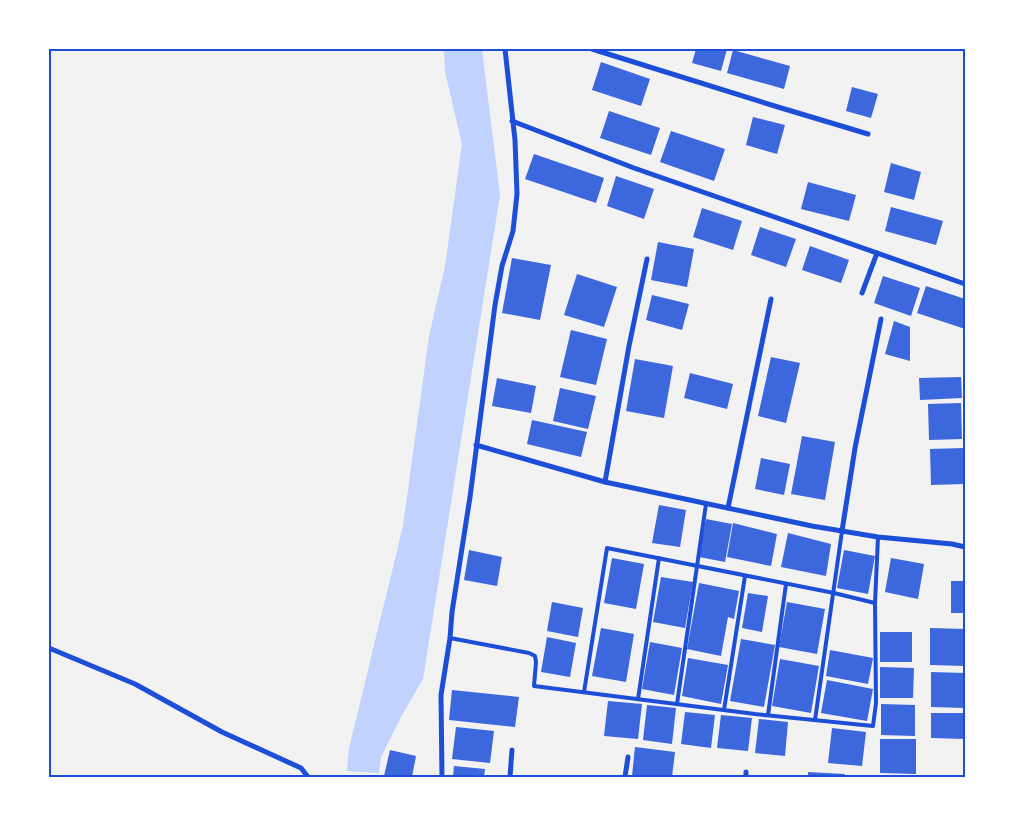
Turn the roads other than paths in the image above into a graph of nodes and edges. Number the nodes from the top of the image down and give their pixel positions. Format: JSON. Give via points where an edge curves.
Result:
{"nodes":[{"id":1,"x":505,"y":49,"type":"edge"},
{"id":2,"x":592,"y":49,"type":"edge"},
{"id":3,"x":512,"y":121,"type":"junction"},
{"id":4,"x":868,"y":134,"type":"dead end"},
{"id":5,"x":877,"y":253,"type":"junction"},
{"id":6,"x":647,"y":259,"type":"dead end"},
{"id":7,"x":965,"y":284,"type":"edge"},
{"id":8,"x":862,"y":293,"type":"dead end"},
{"id":9,"x":771,"y":299,"type":"dead end"},
{"id":10,"x":881,"y":320,"type":"dead end"},
{"id":11,"x":476,"y":445,"type":"junction"},
{"id":12,"x":605,"y":482,"type":"junction"},
{"id":13,"x":706,"y":504,"type":"junction"},
{"id":14,"x":728,"y":508,"type":"junction"},
{"id":15,"x":842,"y":531,"type":"junction"},
{"id":16,"x":878,"y":537,"type":"junction"},
{"id":17,"x":965,"y":547,"type":"edge"},
{"id":18,"x":659,"y":558,"type":"junction"},
{"id":19,"x":697,"y":566,"type":"junction"},
{"id":20,"x":745,"y":576,"type":"junction"},
{"id":21,"x":786,"y":584,"type":"junction"},
{"id":22,"x":834,"y":593,"type":"junction"},
{"id":23,"x":875,"y":603,"type":"junction"},
{"id":24,"x":450,"y":638,"type":"junction"},
{"id":25,"x":49,"y":648,"type":"edge"},
{"id":26,"x":584,"y":692,"type":"junction"},
{"id":27,"x":638,"y":699,"type":"junction"},
{"id":28,"x":677,"y":704,"type":"junction"},
{"id":29,"x":724,"y":710,"type":"junction"},
{"id":30,"x":768,"y":715,"type":"junction"},
{"id":31,"x":815,"y":720,"type":"junction"},
{"id":32,"x":512,"y":750,"type":"dead end"},
{"id":33,"x":628,"y":757,"type":"dead end"},
{"id":34,"x":308,"y":777,"type":"edge"},
{"id":35,"x":442,"y":777,"type":"edge"},
{"id":36,"x":510,"y":777,"type":"edge"},
{"id":37,"x":625,"y":777,"type":"edge"}],
"edges":[{"from":1,"to":3,"type":"street"},
{"from":2,"to":4,"type":"street"},
{"from":3,"to":5,"type":"street","via":[[634,168]]},
{"from":3,"to":11,"type":"street","via":[[517,174],[513,231],[495,305]]},
{"from":5,"to":7,"type":"street"},
{"from":5,"to":8,"type":"street"},
{"from":6,"to":12,"type":"street"},
{"from":9,"to":14,"type":"street"},
{"from":10,"to":15,"type":"street"},
{"from":11,"to":12,"type":"street"},
{"from":11,"to":24,"type":"street"},
{"from":12,"to":13,"type":"street"},
{"from":13,"to":14,"type":"street"},
{"from":13,"to":19,"type":"lane"},
{"from":14,"to":15,"type":"street"},
{"from":15,"to":16,"type":"street"},
{"from":15,"to":22,"type":"lane"},
{"from":16,"to":17,"type":"street"},
{"from":16,"to":23,"type":"lane"},
{"from":18,"to":19,"type":"lane"},
{"from":18,"to":26,"type":"lane","via":[[607,548]]},
{"from":18,"to":27,"type":"lane"},
{"from":19,"to":20,"type":"lane"},
{"from":19,"to":28,"type":"lane"},
{"from":20,"to":21,"type":"lane"},
{"from":20,"to":29,"type":"lane"},
{"from":21,"to":22,"type":"lane"},
{"from":21,"to":30,"type":"lane"},
{"from":22,"to":23,"type":"lane"},
{"from":22,"to":31,"type":"lane"},
{"from":23,"to":31,"type":"lane","via":[[876,703],[873,726]]},
{"from":24,"to":26,"type":"lane","via":[[529,653],[535,656],[536,662],[534,686]]},
{"from":24,"to":35,"type":"street","via":[[441,696]]},
{"from":25,"to":34,"type":"street","via":[[134,684],[222,732],[301,768]]},
{"from":26,"to":27,"type":"lane"},
{"from":27,"to":28,"type":"lane"},
{"from":28,"to":29,"type":"lane"},
{"from":29,"to":30,"type":"lane"},
{"from":30,"to":31,"type":"lane"},
{"from":32,"to":36,"type":"street"},
{"from":33,"to":37,"type":"street"}]}
